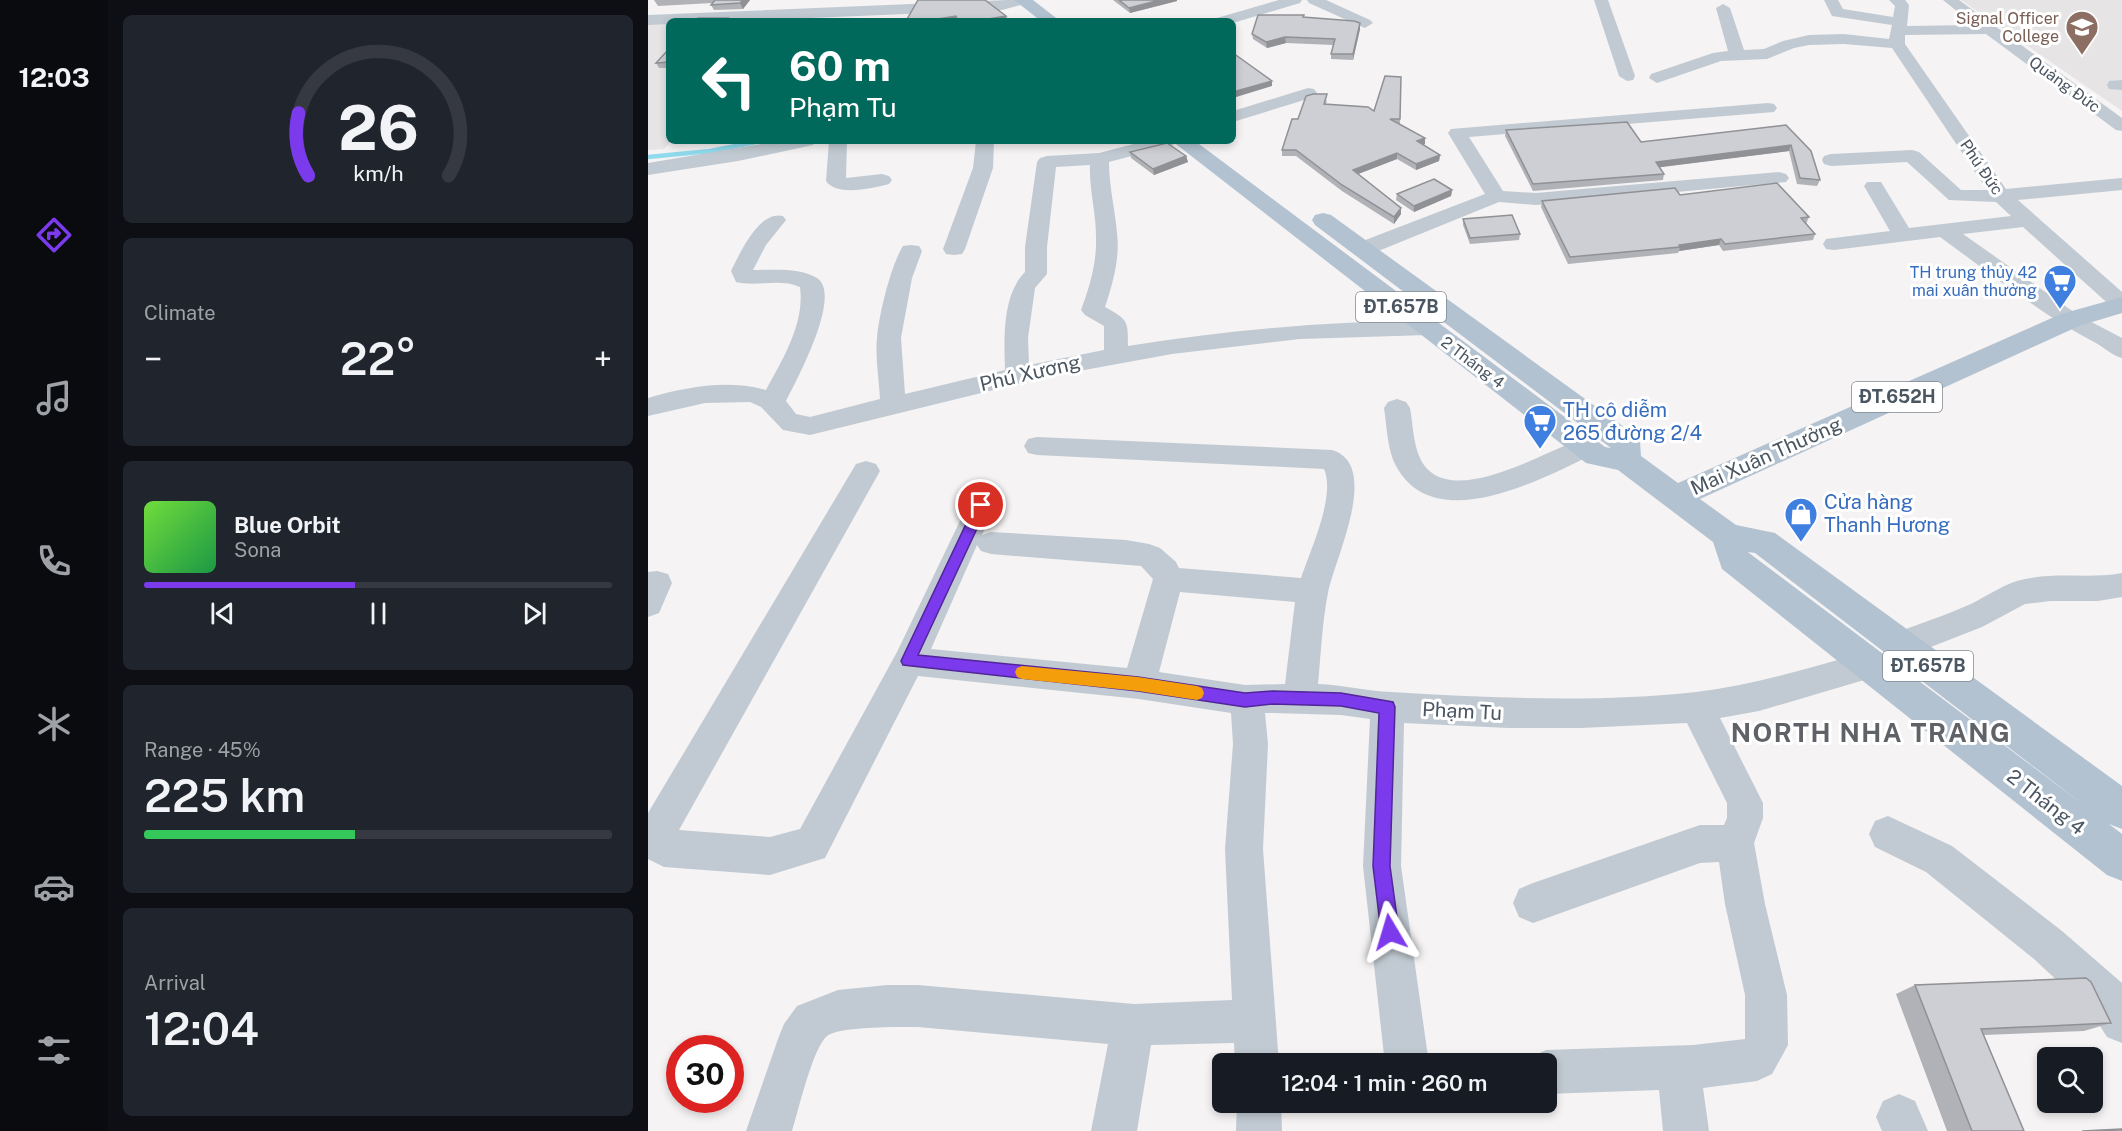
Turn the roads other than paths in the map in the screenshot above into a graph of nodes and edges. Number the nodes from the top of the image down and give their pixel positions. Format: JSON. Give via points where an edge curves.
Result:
{"nodes":[{"id":1,"x":774,"y":0,"type":"edge"},
{"id":2,"x":1022,"y":0,"type":"edge"},
{"id":3,"x":1295,"y":0,"type":"edge"},
{"id":4,"x":1314,"y":0,"type":"edge"},
{"id":5,"x":1601,"y":0,"type":"edge"},
{"id":6,"x":1831,"y":0,"type":"edge"},
{"id":7,"x":1950,"y":0,"type":"edge"},
{"id":8,"x":1004,"y":7,"type":"edge"},
{"id":9,"x":1723,"y":8,"type":"dead end"},
{"id":10,"x":761,"y":15,"type":"junction"},
{"id":11,"x":786,"y":17,"type":"edge"},
{"id":12,"x":1896,"y":17,"type":"edge"},
{"id":13,"x":693,"y":18,"type":"edge"},
{"id":14,"x":1048,"y":18,"type":"edge"},
{"id":15,"x":1232,"y":18,"type":"edge"},
{"id":16,"x":666,"y":19,"type":"edge"},
{"id":17,"x":648,"y":20,"type":"edge"},
{"id":18,"x":1365,"y":23,"type":"dead end"},
{"id":19,"x":1990,"y":30,"type":"junction"},
{"id":20,"x":1737,"y":54,"type":"junction"},
{"id":21,"x":1627,"y":76,"type":"dead end"},
{"id":22,"x":1657,"y":78,"type":"dead end"},
{"id":23,"x":1308,"y":93,"type":"edge"},
{"id":24,"x":1768,"y":108,"type":"dead end"},
{"id":25,"x":1236,"y":116,"type":"edge"},
{"id":26,"x":2122,"y":126,"type":"edge"},
{"id":27,"x":791,"y":144,"type":"edge"},
{"id":28,"x":838,"y":144,"type":"edge"},
{"id":29,"x":985,"y":144,"type":"edge"},
{"id":30,"x":1155,"y":144,"type":"edge"},
{"id":31,"x":1186,"y":144,"type":"edge"},
{"id":32,"x":1221,"y":144,"type":"edge"},
{"id":33,"x":1100,"y":159,"type":"junction"},
{"id":34,"x":1831,"y":160,"type":"dead end"},
{"id":35,"x":648,"y":168,"type":"edge"},
{"id":36,"x":1779,"y":178,"type":"dead end"},
{"id":37,"x":882,"y":180,"type":"dead end"},
{"id":38,"x":2122,"y":184,"type":"edge"},
{"id":39,"x":1874,"y":186,"type":"dead end"},
{"id":40,"x":1497,"y":196,"type":"junction"},
{"id":41,"x":2001,"y":196,"type":"junction"},
{"id":42,"x":776,"y":220,"type":"dead end"},
{"id":43,"x":2028,"y":220,"type":"junction"},
{"id":44,"x":1945,"y":231,"type":"junction"},
{"id":45,"x":1903,"y":236,"type":"junction"},
{"id":46,"x":1834,"y":244,"type":"dead end"},
{"id":47,"x":954,"y":249,"type":"dead end"},
{"id":48,"x":1363,"y":249,"type":"junction"},
{"id":49,"x":911,"y":251,"type":"dead end"},
{"id":50,"x":2122,"y":304,"type":"edge"},
{"id":51,"x":2070,"y":320,"type":"junction"},
{"id":52,"x":1428,"y":328,"type":"junction"},
{"id":53,"x":2122,"y":350,"type":"edge"},
{"id":54,"x":1116,"y":355,"type":"junction"},
{"id":55,"x":1017,"y":375,"type":"junction"},
{"id":56,"x":772,"y":403,"type":"junction"},
{"id":57,"x":893,"y":406,"type":"junction"},
{"id":58,"x":648,"y":407,"type":"edge"},
{"id":59,"x":1397,"y":408,"type":"dead end"},
{"id":60,"x":1036,"y":446,"type":"dead end"},
{"id":61,"x":1585,"y":447,"type":"junction"},
{"id":62,"x":1626,"y":461,"type":"junction"},
{"id":63,"x":866,"y":471,"type":"dead end"},
{"id":64,"x":1675,"y":497,"type":"junction"},
{"id":65,"x":981,"y":505,"type":"dead end"},
{"id":66,"x":1728,"y":536,"type":"junction"},
{"id":67,"x":991,"y":543,"type":"dead end"},
{"id":68,"x":1168,"y":579,"type":"junction"},
{"id":69,"x":648,"y":584,"type":"edge"},
{"id":70,"x":2122,"y":585,"type":"edge"},
{"id":71,"x":1312,"y":591,"type":"junction"},
{"id":72,"x":648,"y":604,"type":"edge"},
{"id":73,"x":1900,"y":645,"type":"junction"},
{"id":74,"x":909,"y":661,"type":"junction"},
{"id":75,"x":1869,"y":665,"type":"junction"},
{"id":76,"x":1138,"y":684,"type":"junction"},
{"id":77,"x":1300,"y":699,"type":"junction"},
{"id":78,"x":1245,"y":700,"type":"junction"},
{"id":79,"x":1387,"y":707,"type":"junction"},
{"id":80,"x":1696,"y":707,"type":"junction"},
{"id":81,"x":2122,"y":810,"type":"edge"},
{"id":82,"x":1888,"y":834,"type":"dead end"},
{"id":83,"x":1735,"y":843,"type":"junction"},
{"id":84,"x":2122,"y":860,"type":"edge"},
{"id":85,"x":1533,"y":903,"type":"dead end"},
{"id":86,"x":2122,"y":1022,"type":"edge"},
{"id":87,"x":1134,"y":1025,"type":"junction"},
{"id":88,"x":1256,"y":1043,"type":"edge"},
{"id":89,"x":1406,"y":1053,"type":"edge"},
{"id":90,"x":1678,"y":1068,"type":"junction"},
{"id":91,"x":1557,"y":1072,"type":"edge"},
{"id":92,"x":1258,"y":1113,"type":"edge"},
{"id":93,"x":769,"y":1131,"type":"edge"},
{"id":94,"x":1114,"y":1131,"type":"edge"},
{"id":95,"x":1259,"y":1131,"type":"edge"},
{"id":96,"x":1686,"y":1131,"type":"edge"}],
"edges":[{"from":1,"to":10,"type":"street"},
{"from":2,"to":8,"type":"street"},
{"from":2,"to":14,"type":"main road"},
{"from":3,"to":15,"type":"street"},
{"from":4,"to":18,"type":"street"},
{"from":5,"to":21,"type":"street"},
{"from":6,"to":12,"type":"street","via":[[1837,13]]},
{"from":7,"to":19,"type":"street","name":"Quảng Đức"},
{"from":8,"to":11,"type":"street"},
{"from":9,"to":20,"type":"street"},
{"from":10,"to":11,"type":"street"},
{"from":10,"to":13,"type":"street"},
{"from":12,"to":19,"type":"street"},
{"from":12,"to":20,"type":"street","via":[[1789,44],[1767,54]]},
{"from":12,"to":41,"type":"street","name":"Phú Đức"},
{"from":16,"to":17,"type":"street"},
{"from":19,"to":26,"type":"street","name":"Quảng Đức"},
{"from":20,"to":22,"type":"street","via":[[1701,61]]},
{"from":23,"to":25,"type":"street"},
{"from":24,"to":40,"type":"street","via":[[1457,133]]},
{"from":27,"to":35,"type":"street"},
{"from":28,"to":37,"type":"street","via":[[836,181],[846,184]]},
{"from":29,"to":47,"type":"street","via":[[981,174]]},
{"from":30,"to":33,"type":"street"},
{"from":31,"to":52,"type":"main road","name":"2 Tháng 4","number":"ĐT.657B"},
{"from":32,"to":48,"type":"main road","name":"2 Tháng 4","number":"ĐT.657B"},
{"from":33,"to":54,"type":"street","via":[[1106,260],[1093,310],[1116,323]]},
{"from":33,"to":55,"type":"street","via":[[1047,162],[1036,274],[1024,286],[1016,338]]},
{"from":34,"to":41,"type":"street","via":[[1912,156],[1956,196]]},
{"from":36,"to":40,"type":"street","via":[[1536,199]]},
{"from":38,"to":41,"type":"street"},
{"from":39,"to":45,"type":"street"},
{"from":40,"to":48,"type":"street"},
{"from":41,"to":43,"type":"street","name":"Phú Đức"},
{"from":42,"to":56,"type":"street","via":[[756,243],[742,271],[744,277],[801,279],[811,284],[813,292],[801,343]]},
{"from":43,"to":44,"type":"street"},
{"from":43,"to":50,"type":"street","name":"Phú Đức"},
{"from":44,"to":45,"type":"street"},
{"from":44,"to":51,"type":"street"},
{"from":45,"to":46,"type":"street"},
{"from":48,"to":62,"type":"main road","name":"2 Tháng 4","number":"ĐT.657B","via":[[1625,442]]},
{"from":49,"to":57,"type":"street","via":[[901,278],[889,338]]},
{"from":50,"to":51,"type":"main road","name":"Mai Xuân Thưởng","number":"ĐT.652H"},
{"from":51,"to":53,"type":"street"},
{"from":51,"to":64,"type":"main road","name":"Mai Xuân Thưởng","number":"ĐT.652H"},
{"from":52,"to":54,"type":"street","name":"Phú Xương","via":[[1302,331]]},
{"from":52,"to":61,"type":"main road","name":"2 Tháng 4","number":"ĐT.657B"},
{"from":54,"to":55,"type":"street","name":"Phú Xương"},
{"from":55,"to":57,"type":"street","name":"Phú Xương"},
{"from":56,"to":57,"type":"street","name":"Phú Xương","via":[[788,423],[797,426]]},
{"from":56,"to":58,"type":"street","via":[[760,396],[710,394]]},
{"from":59,"to":61,"type":"street","via":[[1408,464],[1425,483],[1446,491],[1492,486]]},
{"from":60,"to":71,"type":"street","via":[[1332,460],[1342,471],[1341,491]]},
{"from":61,"to":62,"type":"main road","name":"2 Tháng 4","number":"ĐT.657B","via":[[1597,456]]},
{"from":62,"to":64,"type":"main road","name":"2 Tháng 4","number":"ĐT.657B"},
{"from":63,"to":74,"type":"street","via":[[653,840],[664,848],[770,856],[812,845]]},
{"from":64,"to":66,"type":"main road","name":"2 Tháng 4","number":"ĐT.657B"},
{"from":65,"to":74,"type":"street"},
{"from":66,"to":73,"type":"main road","name":"2 Tháng 4","number":"ĐT.657B","via":[[1764,542]]},
{"from":66,"to":75,"type":"main road","name":"2 Tháng 4","number":"ĐT.657B","via":[[1734,560]]},
{"from":67,"to":68,"type":"street","via":[[1149,556],[1165,570]]},
{"from":68,"to":71,"type":"street"},
{"from":68,"to":76,"type":"street"},
{"from":69,"to":72,"type":"street","via":[[657,583]]},
{"from":70,"to":73,"type":"street","via":[[2015,594],[1968,619]]},
{"from":71,"to":77,"type":"street"},
{"from":73,"to":81,"type":"main road","name":"2 Tháng 4","number":"ĐT.657B"},
{"from":74,"to":76,"type":"street","name":"Phạm Tu"},
{"from":75,"to":80,"type":"street","name":"Phạm Tu","via":[[1759,696]]},
{"from":75,"to":84,"type":"main road","name":"2 Tháng 4","number":"ĐT.657B"},
{"from":76,"to":78,"type":"street","name":"Phạm Tu"},
{"from":77,"to":78,"type":"street","name":"Phạm Tu"},
{"from":77,"to":79,"type":"street","name":"Phạm Tu"},
{"from":78,"to":88,"type":"street","via":[[1251,720],[1244,817],[1245,895]]},
{"from":79,"to":80,"type":"street","name":"Phạm Tu","via":[[1581,713]]},
{"from":79,"to":89,"type":"street","via":[[1382,866]]},
{"from":80,"to":83,"type":"street","via":[[1745,803],[1745,818]]},
{"from":82,"to":86,"type":"street","via":[[1939,859],[2048,945],[2107,998]]},
{"from":83,"to":85,"type":"street","via":[[1700,844]]},
{"from":83,"to":90,"type":"street","via":[[1754,950],[1767,995],[1766,1045],[1757,1059]]},
{"from":87,"to":88,"type":"street","via":[[1219,1021]]},
{"from":87,"to":93,"type":"street","via":[[918,1006],[838,1011],[812,1021],[799,1038]]},
{"from":87,"to":94,"type":"street"},
{"from":90,"to":91,"type":"street"},
{"from":90,"to":96,"type":"street"},
{"from":92,"to":95,"type":"street"}]}
